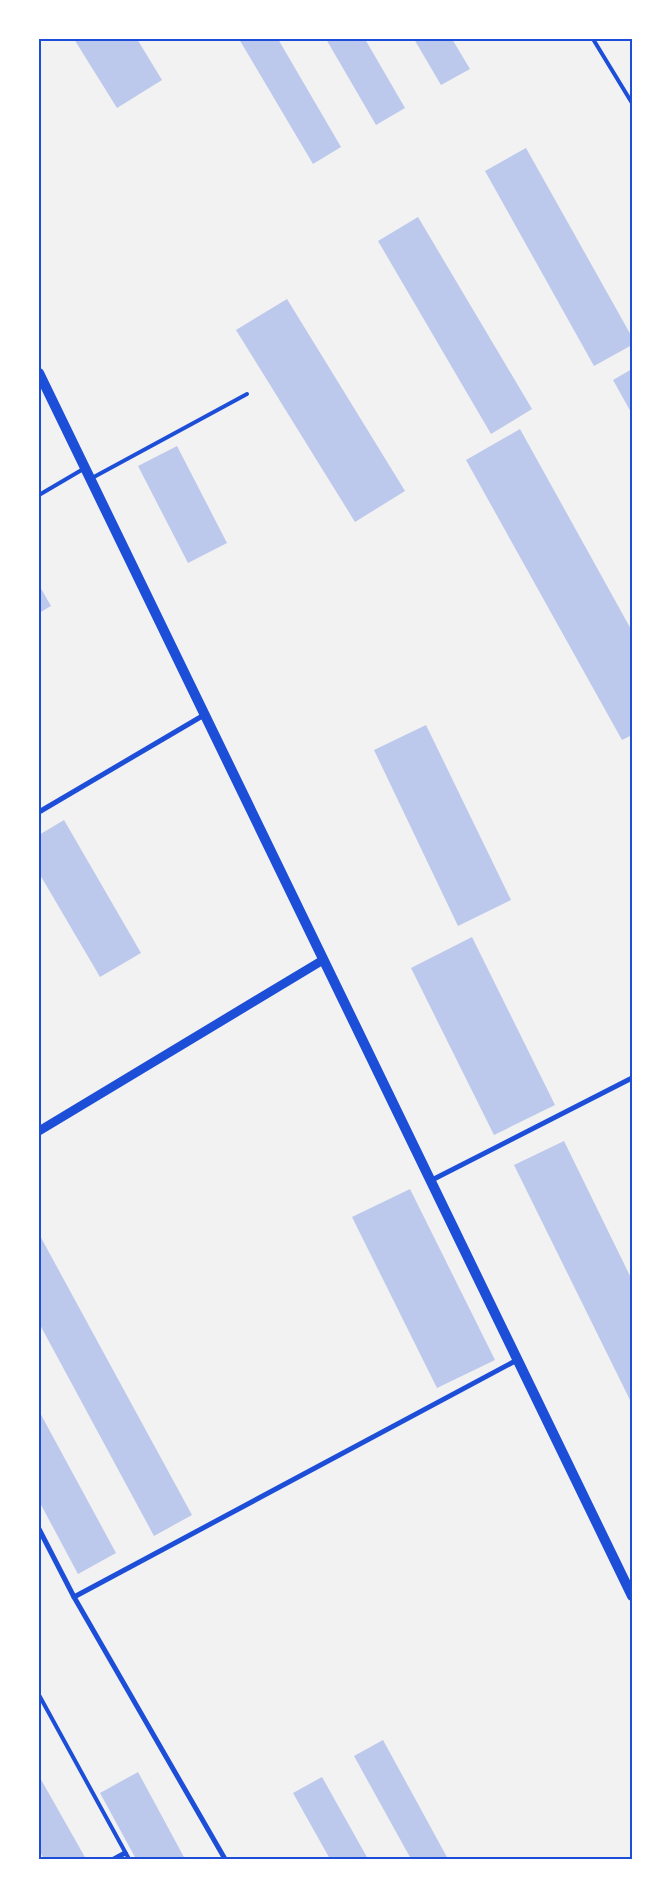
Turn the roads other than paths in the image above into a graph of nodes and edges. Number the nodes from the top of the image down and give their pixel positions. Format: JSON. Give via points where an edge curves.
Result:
{"nodes":[{"id":1,"x":594,"y":39,"type":"edge"},
{"id":2,"x":632,"y":103,"type":"edge"},
{"id":3,"x":40,"y":381,"type":"edge"},
{"id":4,"x":246,"y":394,"type":"dead end"},
{"id":5,"x":85,"y":468,"type":"junction"},
{"id":6,"x":90,"y":480,"type":"junction"},
{"id":7,"x":39,"y":495,"type":"edge"},
{"id":8,"x":204,"y":715,"type":"junction"},
{"id":9,"x":39,"y":812,"type":"edge"},
{"id":10,"x":323,"y":960,"type":"junction"},
{"id":11,"x":632,"y":1078,"type":"edge"},
{"id":12,"x":39,"y":1131,"type":"edge"},
{"id":13,"x":430,"y":1181,"type":"junction"},
{"id":14,"x":517,"y":1360,"type":"junction"},
{"id":15,"x":39,"y":1529,"type":"edge"},
{"id":16,"x":632,"y":1596,"type":"edge"},
{"id":17,"x":74,"y":1597,"type":"junction"},
{"id":18,"x":39,"y":1695,"type":"edge"},
{"id":19,"x":125,"y":1853,"type":"junction"},
{"id":20,"x":114,"y":1859,"type":"edge"},
{"id":21,"x":129,"y":1859,"type":"edge"},
{"id":22,"x":225,"y":1859,"type":"edge"}],
"edges":[{"from":1,"to":2,"type":"lane"},
{"from":3,"to":5,"type":"main road"},
{"from":4,"to":6,"type":"lane"},
{"from":5,"to":6,"type":"main road"},
{"from":5,"to":7,"type":"lane"},
{"from":6,"to":8,"type":"main road"},
{"from":8,"to":9,"type":"street"},
{"from":8,"to":10,"type":"main road"},
{"from":10,"to":12,"type":"street"},
{"from":10,"to":13,"type":"main road"},
{"from":11,"to":13,"type":"street"},
{"from":13,"to":14,"type":"main road"},
{"from":14,"to":16,"type":"main road"},
{"from":14,"to":17,"type":"street"},
{"from":15,"to":17,"type":"street"},
{"from":17,"to":22,"type":"street"},
{"from":18,"to":19,"type":"lane"},
{"from":19,"to":20,"type":"street"},
{"from":19,"to":21,"type":"lane"}]}
